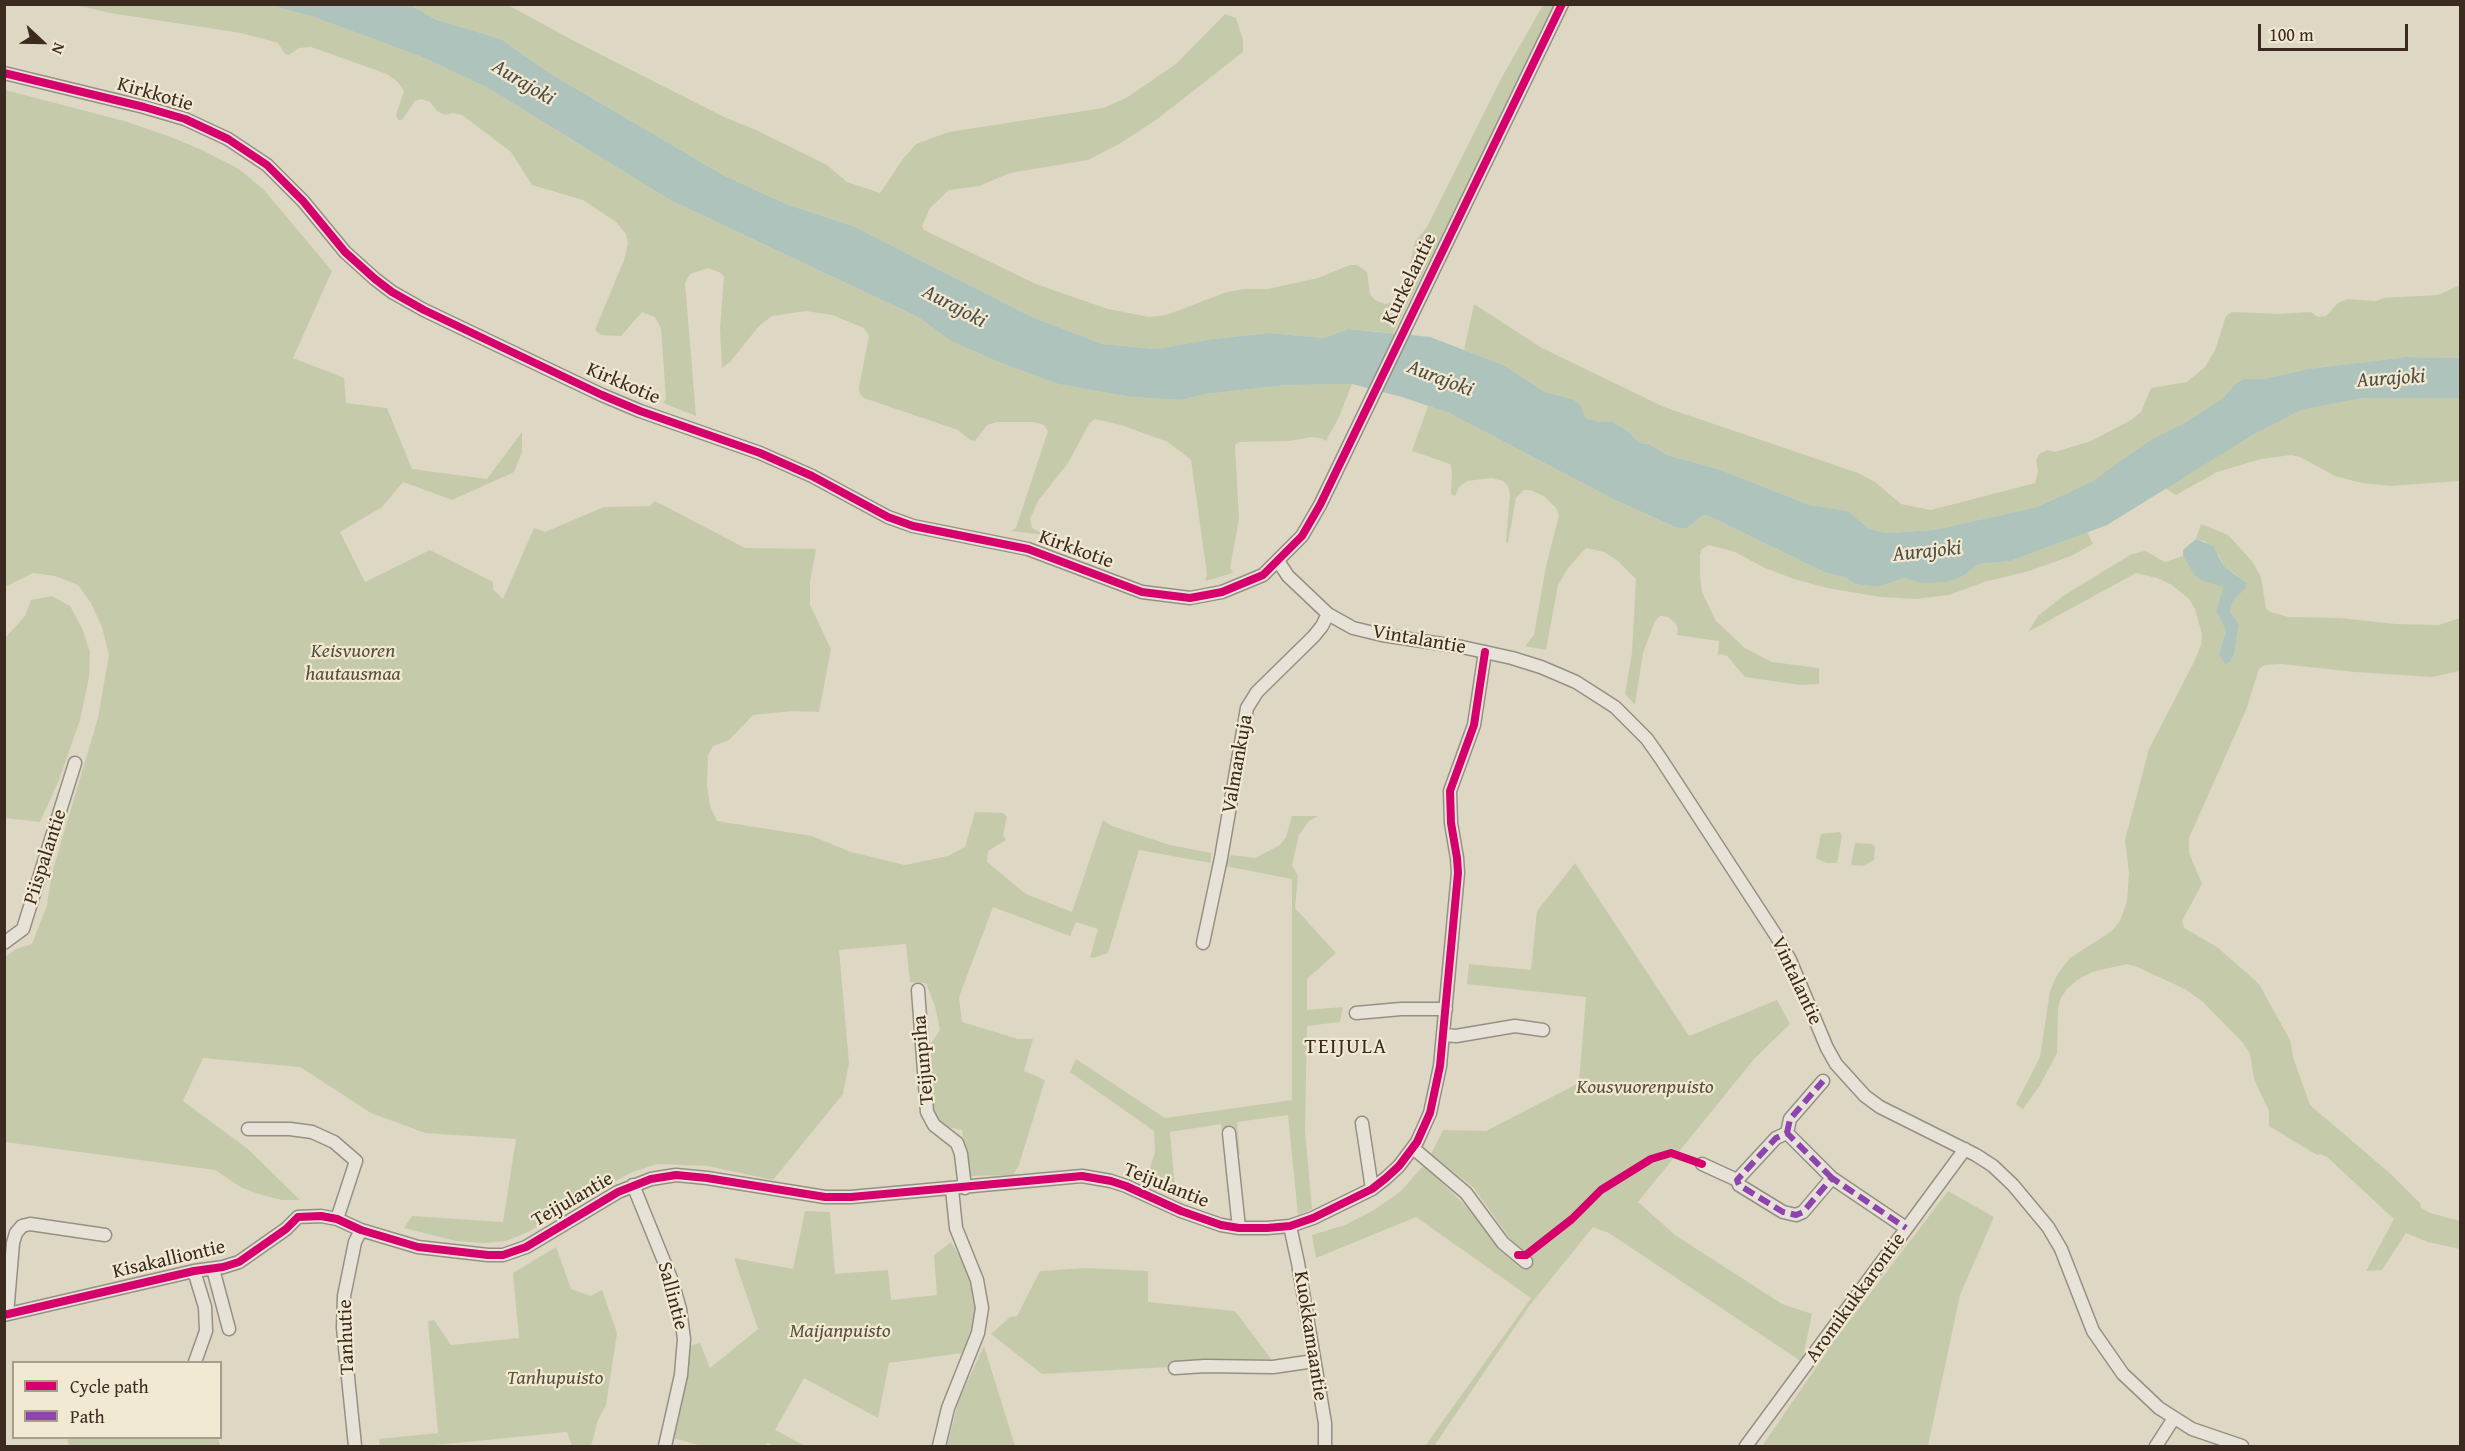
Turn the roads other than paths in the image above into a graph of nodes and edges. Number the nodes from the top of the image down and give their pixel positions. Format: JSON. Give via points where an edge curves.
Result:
{"nodes":[{"id":1,"x":1562,"y":4,"type":"edge"},
{"id":2,"x":4,"y":73,"type":"edge"},
{"id":3,"x":1278,"y":561,"type":"junction"},
{"id":4,"x":1328,"y":614,"type":"junction"},
{"id":5,"x":1485,"y":652,"type":"junction"},
{"id":6,"x":75,"y":763,"type":"dead end"},
{"id":7,"x":1203,"y":943,"type":"dead end"},
{"id":8,"x":4,"y":944,"type":"edge"},
{"id":9,"x":918,"y":990,"type":"dead end"},
{"id":10,"x":1446,"y":1009,"type":"junction"},
{"id":11,"x":1356,"y":1013,"type":"dead end"},
{"id":12,"x":1543,"y":1030,"type":"dead end"},
{"id":13,"x":1444,"y":1035,"type":"junction"},
{"id":14,"x":1823,"y":1081,"type":"dead end"},
{"id":15,"x":1362,"y":1123,"type":"dead end"},
{"id":16,"x":248,"y":1129,"type":"dead end"},
{"id":17,"x":1229,"y":1133,"type":"dead end"},
{"id":18,"x":1787,"y":1133,"type":"junction"},
{"id":19,"x":1965,"y":1149,"type":"junction"},
{"id":20,"x":1418,"y":1152,"type":"junction"},
{"id":21,"x":1702,"y":1164,"type":"dead end"},
{"id":22,"x":1832,"y":1178,"type":"junction"},
{"id":23,"x":1737,"y":1180,"type":"junction"},
{"id":24,"x":633,"y":1185,"type":"junction"},
{"id":25,"x":959,"y":1189,"type":"junction"},
{"id":26,"x":1372,"y":1189,"type":"junction"},
{"id":27,"x":337,"y":1219,"type":"junction"},
{"id":28,"x":1290,"y":1226,"type":"junction"},
{"id":29,"x":1239,"y":1228,"type":"junction"},
{"id":30,"x":1906,"y":1228,"type":"junction"},
{"id":31,"x":361,"y":1230,"type":"junction"},
{"id":32,"x":105,"y":1234,"type":"dead end"},
{"id":33,"x":9,"y":1243,"type":"edge"},
{"id":34,"x":1526,"y":1262,"type":"dead end"},
{"id":35,"x":213,"y":1269,"type":"junction"},
{"id":36,"x":194,"y":1271,"type":"junction"},
{"id":37,"x":6,"y":1315,"type":"edge"},
{"id":38,"x":229,"y":1329,"type":"dead end"},
{"id":39,"x":195,"y":1361,"type":"edge"},
{"id":40,"x":1314,"y":1361,"type":"junction"},
{"id":41,"x":1175,"y":1368,"type":"dead end"},
{"id":42,"x":2174,"y":1418,"type":"junction"},
{"id":43,"x":355,"y":1446,"type":"edge"},
{"id":44,"x":665,"y":1446,"type":"edge"},
{"id":45,"x":939,"y":1446,"type":"edge"},
{"id":46,"x":1325,"y":1446,"type":"edge"},
{"id":47,"x":1746,"y":1446,"type":"edge"},
{"id":48,"x":2156,"y":1446,"type":"edge"},
{"id":49,"x":2242,"y":1446,"type":"edge"}],
"edges":[{"from":1,"to":3,"type":"street","name":"Kurkelantie","via":[[1320,505],[1302,536]]},
{"from":2,"to":3,"type":"street","name":"Kirkkotie","via":[[162,112],[228,139],[267,165],[361,267],[407,301],[602,395],[789,465],[888,517],[930,531],[1028,549],[1142,592],[1176,598],[1206,596],[1239,586],[1263,575]]},
{"from":3,"to":4,"type":"street","name":"Vintalantie","via":[[1288,576]]},
{"from":4,"to":5,"type":"street","name":"Vintalantie","via":[[1353,628]]},
{"from":4,"to":7,"type":"street","name":"Valmankuja","via":[[1322,626],[1257,692],[1248,708]]},
{"from":5,"to":10,"type":"street","name":"Teijulantie","via":[[1474,725],[1450,791],[1458,873]]},
{"from":5,"to":19,"type":"street","name":"Vintalantie","via":[[1541,667],[1575,682],[1606,700],[1632,723],[1661,759],[1777,937],[1836,1064],[1880,1107]]},
{"from":6,"to":8,"type":"street","name":"Piispalantie","via":[[23,929]]},
{"from":9,"to":25,"type":"street","name":"Teijunpiha","via":[[927,1112],[934,1125],[957,1143],[961,1154]]},
{"from":10,"to":11,"type":"street"},
{"from":10,"to":13,"type":"street","name":"Teijulantie"},
{"from":12,"to":13,"type":"street","via":[[1515,1026]]},
{"from":13,"to":20,"type":"street","name":"Teijulantie","via":[[1430,1113]]},
{"from":14,"to":18,"type":"street","via":[[1790,1119]]},
{"from":15,"to":26,"type":"street"},
{"from":16,"to":27,"type":"street","via":[[312,1132],[334,1142],[356,1161]]},
{"from":17,"to":29,"type":"street"},
{"from":18,"to":22,"type":"street"},
{"from":18,"to":23,"type":"street","via":[[1776,1138]]},
{"from":19,"to":30,"type":"street","name":"Aromikukkarontie"},
{"from":19,"to":42,"type":"street","name":"Vintalantie","via":[[1993,1166],[2032,1206],[2061,1249],[2086,1316],[2104,1350],[2142,1393]]},
{"from":20,"to":26,"type":"street","name":"Teijulantie"},
{"from":20,"to":34,"type":"street","via":[[1466,1193],[1503,1243]]},
{"from":21,"to":23,"type":"street"},
{"from":22,"to":23,"type":"street","via":[[1796,1215],[1783,1212]]},
{"from":22,"to":30,"type":"street"},
{"from":24,"to":25,"type":"street","name":"Teijulantie","via":[[676,1175],[825,1197]]},
{"from":24,"to":31,"type":"street","name":"Teijulantie","via":[[526,1247],[503,1255],[418,1247]]},
{"from":24,"to":44,"type":"street","name":"Sallintie","via":[[672,1281],[681,1319],[683,1355]]},
{"from":25,"to":29,"type":"street","name":"Teijulantie","via":[[1082,1176],[1126,1186],[1205,1220]]},
{"from":25,"to":45,"type":"street","name":"Teijunpiha","via":[[956,1228],[977,1280],[982,1308],[978,1333],[948,1408]]},
{"from":26,"to":28,"type":"street","name":"Teijulantie"},
{"from":27,"to":31,"type":"street","name":"Kisakalliontie"},
{"from":27,"to":35,"type":"street","name":"Kisakalliontie","via":[[298,1217],[239,1262]]},
{"from":28,"to":29,"type":"street","name":"Teijulantie"},
{"from":28,"to":40,"type":"street","name":"Kuokkamaantie"},
{"from":30,"to":47,"type":"street","name":"Aromikukkarontie"},
{"from":31,"to":43,"type":"street","name":"Tanhutie","via":[[344,1296]]},
{"from":32,"to":33,"type":"street","via":[[30,1224],[22,1226]]},
{"from":33,"to":37,"type":"street"},
{"from":35,"to":36,"type":"street","name":"Kisakalliontie"},
{"from":35,"to":38,"type":"street"},
{"from":36,"to":37,"type":"street","name":"Kisakalliontie"},
{"from":36,"to":39,"type":"street","via":[[205,1307],[206,1331]]},
{"from":40,"to":41,"type":"street","via":[[1273,1367]]},
{"from":40,"to":46,"type":"street","name":"Kuokkamaantie","via":[[1325,1422]]},
{"from":42,"to":48,"type":"street"},
{"from":42,"to":49,"type":"street","name":"Vintalantie","via":[[2192,1429]]}]}
